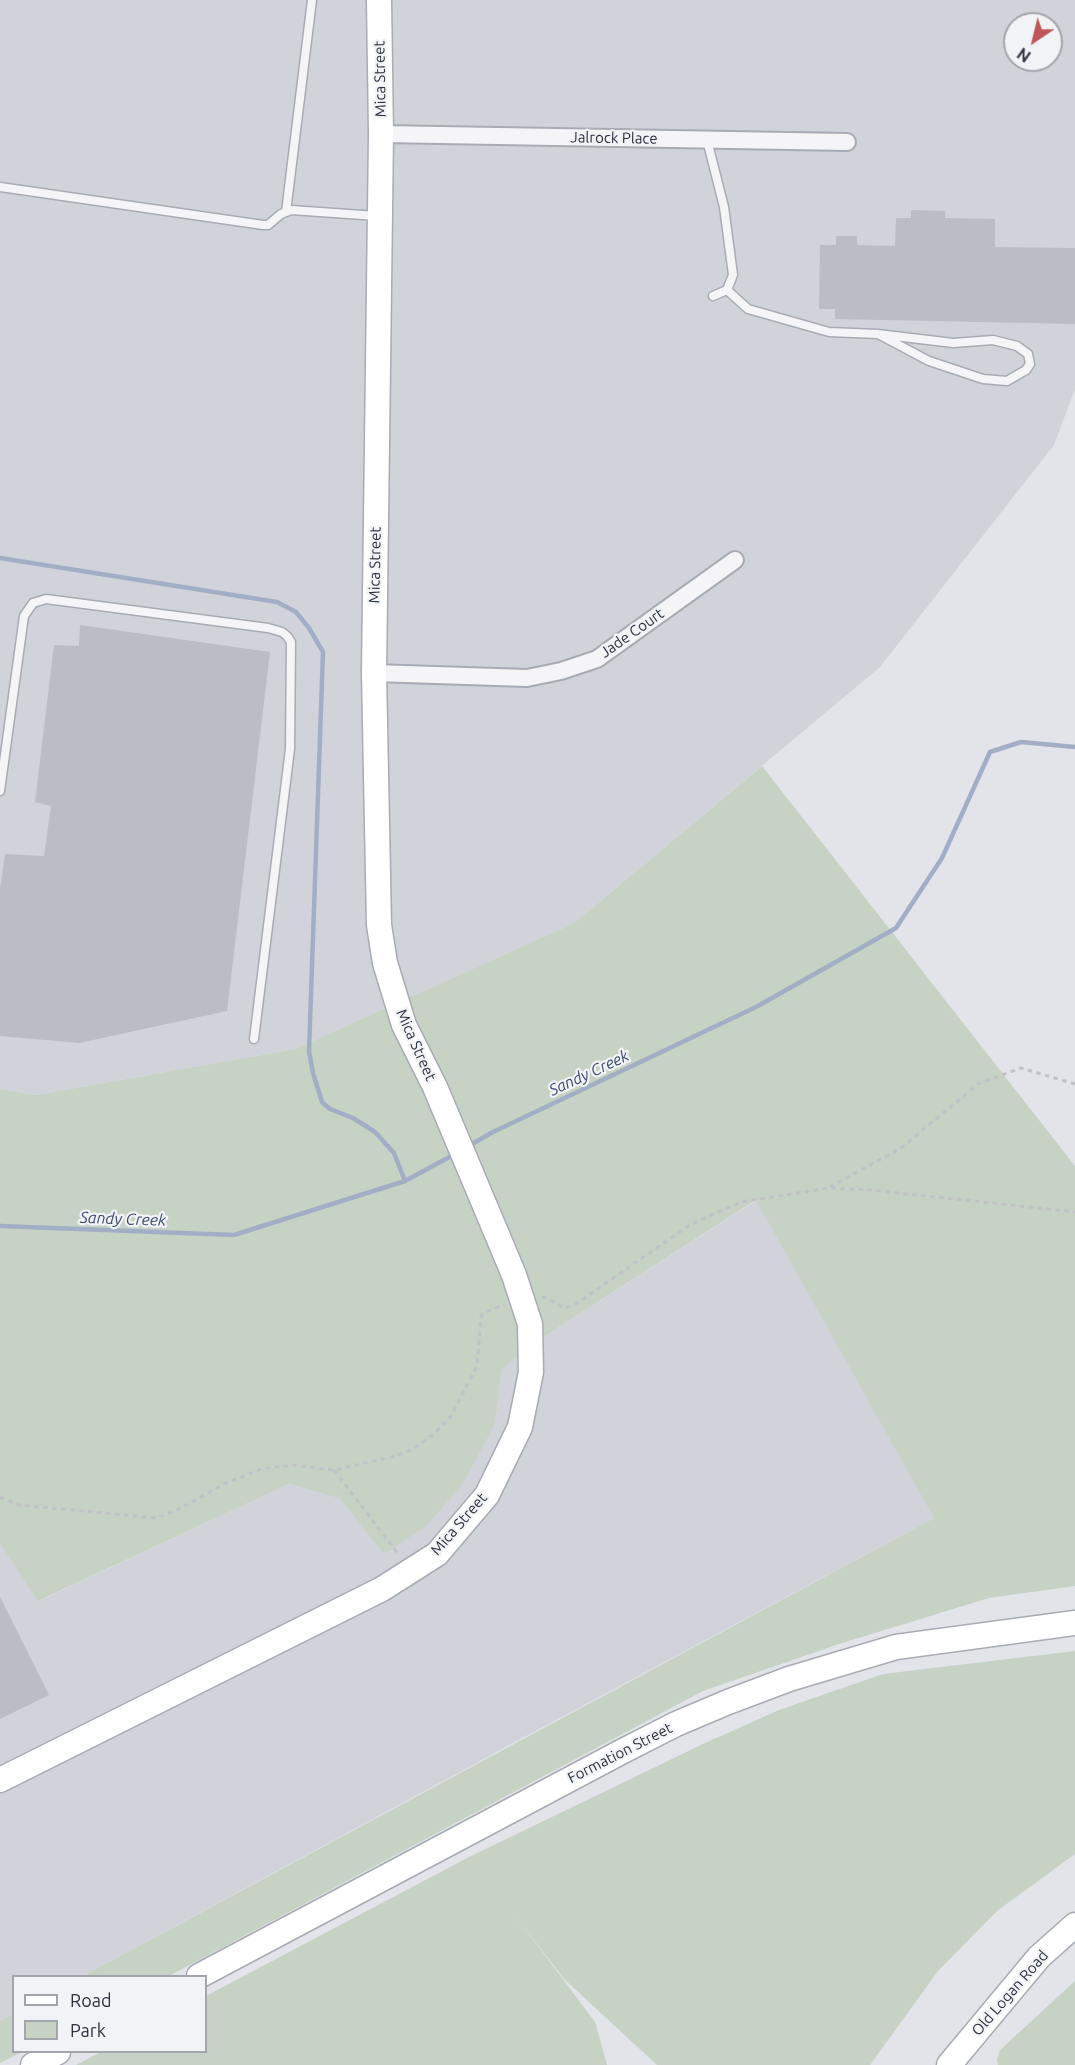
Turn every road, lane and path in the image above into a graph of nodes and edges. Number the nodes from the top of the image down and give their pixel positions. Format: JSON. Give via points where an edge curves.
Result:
{"nodes":[{"id":1,"x":312,"y":0,"type":"edge"},
{"id":2,"x":379,"y":0,"type":"edge"},
{"id":3,"x":381,"y":134,"type":"junction"},
{"id":4,"x":706,"y":140,"type":"junction"},
{"id":5,"x":847,"y":142,"type":"dead end"},
{"id":6,"x":0,"y":188,"type":"edge"},
{"id":7,"x":286,"y":212,"type":"junction"},
{"id":8,"x":380,"y":217,"type":"junction"},
{"id":9,"x":727,"y":290,"type":"junction"},
{"id":10,"x":713,"y":296,"type":"dead end"},
{"id":11,"x":878,"y":334,"type":"junction"},
{"id":12,"x":735,"y":560,"type":"dead end"},
{"id":13,"x":374,"y":673,"type":"junction"},
{"id":14,"x":0,"y":791,"type":"edge"},
{"id":15,"x":254,"y":1039,"type":"dead end"},
{"id":16,"x":1075,"y":1084,"type":"edge"},
{"id":17,"x":829,"y":1188,"type":"junction"},
{"id":18,"x":1075,"y":1212,"type":"edge"},
{"id":19,"x":522,"y":1300,"type":"junction"},
{"id":20,"x":334,"y":1470,"type":"junction"},
{"id":21,"x":0,"y":1497,"type":"edge"},
{"id":22,"x":410,"y":1571,"type":"junction"},
{"id":23,"x":1075,"y":1623,"type":"edge"},
{"id":24,"x":0,"y":1780,"type":"edge"},
{"id":25,"x":1075,"y":1925,"type":"edge"},
{"id":26,"x":203,"y":1975,"type":"edge"},
{"id":27,"x":56,"y":2053,"type":"edge"},
{"id":28,"x":33,"y":2065,"type":"edge"},
{"id":29,"x":949,"y":2065,"type":"edge"}],
"edges":[{"from":1,"to":7,"type":"lane"},
{"from":2,"to":3,"type":"street","name":"Mica Street"},
{"from":3,"to":4,"type":"street","name":"Jalrock Place"},
{"from":3,"to":8,"type":"street","name":"Mica Street"},
{"from":4,"to":5,"type":"street","name":"Jalrock Place"},
{"from":4,"to":9,"type":"lane","via":[[724,207],[733,275]]},
{"from":6,"to":7,"type":"lane","via":[[263,225]]},
{"from":7,"to":8,"type":"lane"},
{"from":8,"to":13,"type":"street","name":"Mica Street"},
{"from":9,"to":10,"type":"lane"},
{"from":9,"to":11,"type":"lane","via":[[748,309],[829,332]]},
{"from":11,"to":11,"type":"lane","via":[[928,361],[983,379],[1007,381],[1030,364],[1028,354],[1017,346],[993,340],[952,343]]},
{"from":12,"to":13,"type":"street","name":"Jade Court","via":[[597,658],[561,671],[527,678]]},
{"from":13,"to":19,"type":"street","name":"Mica Street","via":[[379,925],[383,954],[404,1025],[435,1087]]},
{"from":14,"to":15,"type":"lane","via":[[24,616],[33,603],[46,598],[268,628],[287,636],[291,642],[290,749]]},
{"from":16,"to":17,"type":"path","via":[[1021,1068],[978,1084],[901,1148]]},
{"from":17,"to":18,"type":"path"},
{"from":17,"to":19,"type":"path","via":[[741,1202],[691,1224],[573,1306],[564,1308],[548,1298]]},
{"from":19,"to":20,"type":"path","via":[[498,1306],[481,1316],[477,1366],[451,1416],[435,1433],[396,1456]]},
{"from":19,"to":22,"type":"street","name":"Mica Street","via":[[530,1324],[531,1372],[520,1427],[486,1495],[437,1554]]},
{"from":20,"to":21,"type":"path","via":[[293,1465],[261,1468],[156,1518],[19,1505]]},
{"from":20,"to":22,"type":"path"},
{"from":22,"to":24,"type":"street","name":"Mica Street","via":[[382,1589]]},
{"from":23,"to":26,"type":"street","name":"Formation Street","via":[[896,1647],[728,1702],[623,1751]]},
{"from":25,"to":29,"type":"street","name":"Old Logan Road","via":[[1039,1957]]},
{"from":27,"to":28,"type":"street"}]}
